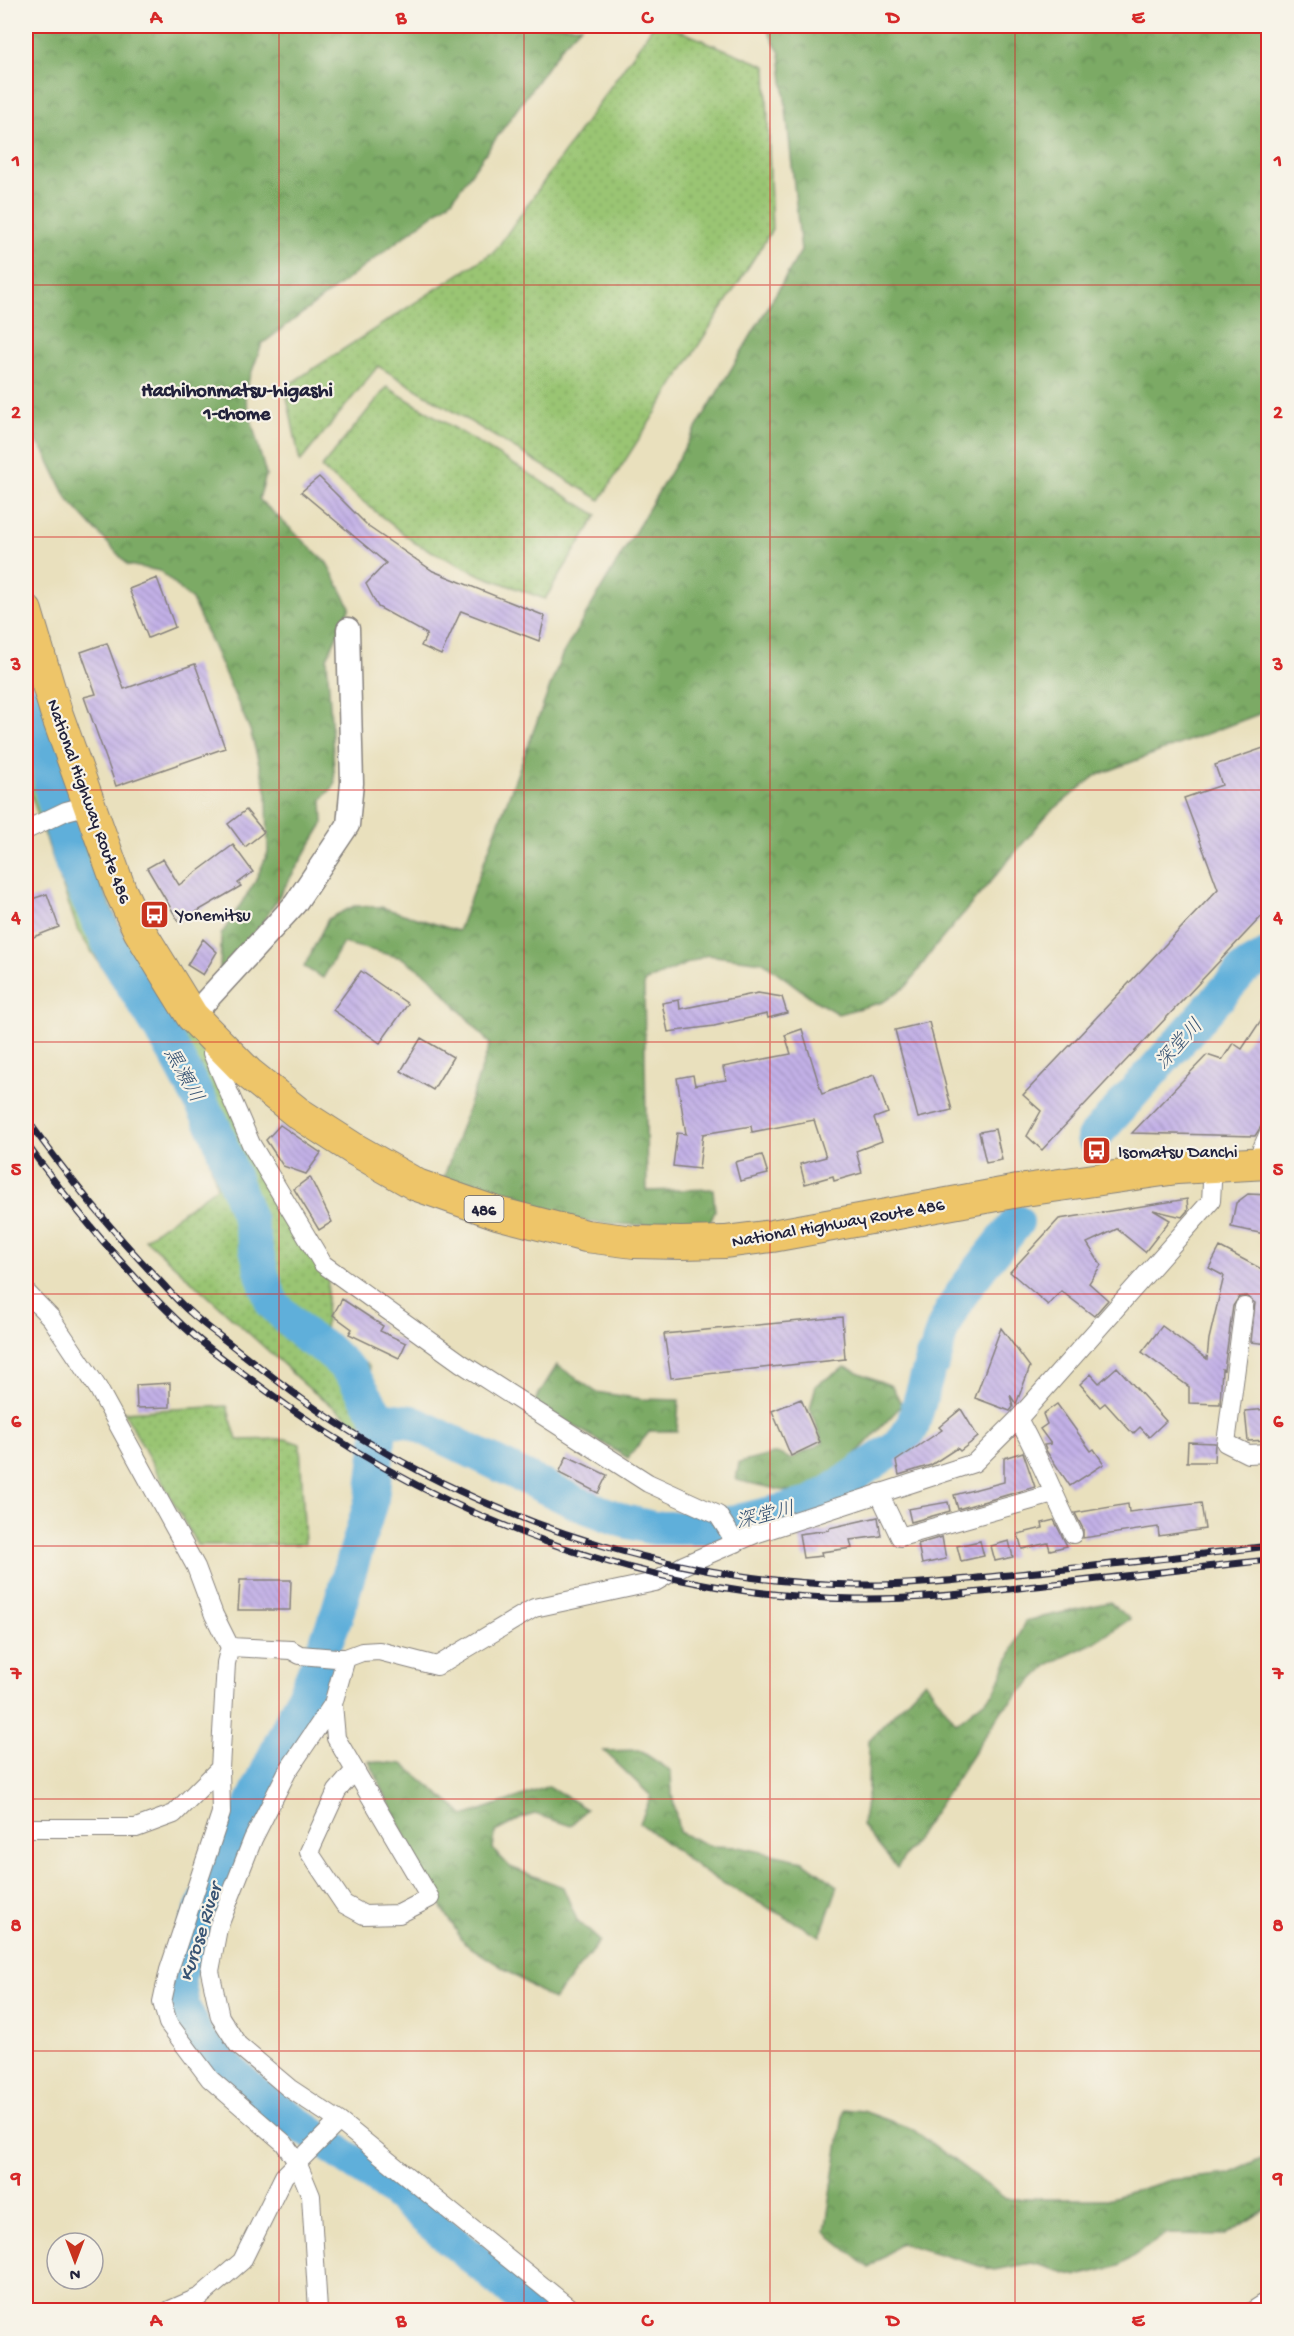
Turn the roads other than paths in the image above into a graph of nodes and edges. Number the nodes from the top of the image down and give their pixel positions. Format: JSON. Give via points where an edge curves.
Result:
{"nodes":[{"id":1,"x":26,"y":611,"type":"edge"},
{"id":2,"x":348,"y":628,"type":"dead end"},
{"id":3,"x":77,"y":808,"type":"junction"},
{"id":4,"x":26,"y":830,"type":"edge"},
{"id":5,"x":192,"y":1016,"type":"junction"},
{"id":6,"x":217,"y":1043,"type":"junction"},
{"id":7,"x":1264,"y":1154,"type":"edge"},
{"id":8,"x":1213,"y":1165,"type":"junction"},
{"id":9,"x":27,"y":1297,"type":"edge"},
{"id":10,"x":1244,"y":1307,"type":"dead end"},
{"id":11,"x":1018,"y":1419,"type":"junction"},
{"id":12,"x":1269,"y":1453,"type":"edge"},
{"id":13,"x":879,"y":1493,"type":"junction"},
{"id":14,"x":1053,"y":1494,"type":"junction"},
{"id":15,"x":1073,"y":1534,"type":"dead end"},
{"id":16,"x":733,"y":1538,"type":"junction"},
{"id":17,"x":230,"y":1647,"type":"junction"},
{"id":18,"x":341,"y":1658,"type":"junction"},
{"id":19,"x":333,"y":1704,"type":"junction"},
{"id":20,"x":220,"y":1768,"type":"junction"},
{"id":21,"x":355,"y":1770,"type":"junction"},
{"id":22,"x":26,"y":1828,"type":"edge"},
{"id":23,"x":336,"y":2125,"type":"junction"},
{"id":24,"x":302,"y":2158,"type":"junction"},
{"id":25,"x":1269,"y":2301,"type":"edge"},
{"id":26,"x":170,"y":2310,"type":"edge"},
{"id":27,"x":318,"y":2310,"type":"edge"},
{"id":28,"x":572,"y":2310,"type":"edge"},
{"id":29,"x":1254,"y":2310,"type":"edge"}],
"edges":[{"from":1,"to":3,"type":"highway","name":"National Highway Route 486","number":"486","via":[[56,712]]},
{"from":2,"to":5,"type":"street","via":[[352,783],[348,825],[296,904]]},
{"from":3,"to":4,"type":"street"},
{"from":3,"to":5,"type":"highway","name":"National Highway Route 486","number":"486","via":[[139,930]]},
{"from":5,"to":6,"type":"highway","name":"National Highway Route 486","number":"486"},
{"from":6,"to":8,"type":"highway","name":"National Highway Route 486","number":"486","via":[[298,1113],[417,1185],[550,1228],[634,1242],[725,1242],[771,1236],[1018,1191]]},
{"from":6,"to":16,"type":"street","via":[[212,1053],[251,1144],[323,1264],[461,1363],[648,1483],[718,1515]]},
{"from":7,"to":8,"type":"highway","name":"National Highway Route 486","number":"486"},
{"from":8,"to":11,"type":"street","via":[[1211,1201]]},
{"from":9,"to":17,"type":"street","via":[[51,1318],[98,1388],[196,1567]]},
{"from":10,"to":12,"type":"street","via":[[1226,1443],[1248,1454]]},
{"from":11,"to":13,"type":"street","via":[[974,1463]]},
{"from":11,"to":14,"type":"street","via":[[1034,1446]]},
{"from":13,"to":14,"type":"street","via":[[900,1537]]},
{"from":13,"to":16,"type":"street"},
{"from":14,"to":15,"type":"street"},
{"from":16,"to":18,"type":"street","via":[[655,1582],[534,1608],[437,1666],[379,1651]]},
{"from":17,"to":18,"type":"street","via":[[291,1650],[300,1655]]},
{"from":17,"to":20,"type":"street"},
{"from":18,"to":19,"type":"street"},
{"from":19,"to":21,"type":"street","via":[[336,1738]]},
{"from":19,"to":23,"type":"street","via":[[287,1772],[253,1839],[218,1928],[210,1971],[220,2017],[238,2045]]},
{"from":20,"to":22,"type":"street","via":[[174,1814],[136,1828]]},
{"from":20,"to":24,"type":"street","via":[[221,1813],[162,2002],[168,2024],[210,2079]]},
{"from":21,"to":21,"type":"street","via":[[430,1898],[399,1914],[364,1916],[344,1904],[309,1852],[337,1791]]},
{"from":23,"to":24,"type":"street"},
{"from":23,"to":28,"type":"street"},
{"from":24,"to":26,"type":"street","via":[[284,2176],[242,2261],[200,2297]]},
{"from":24,"to":27,"type":"street","via":[[311,2196]]},
{"from":25,"to":29,"type":"street"}]}
